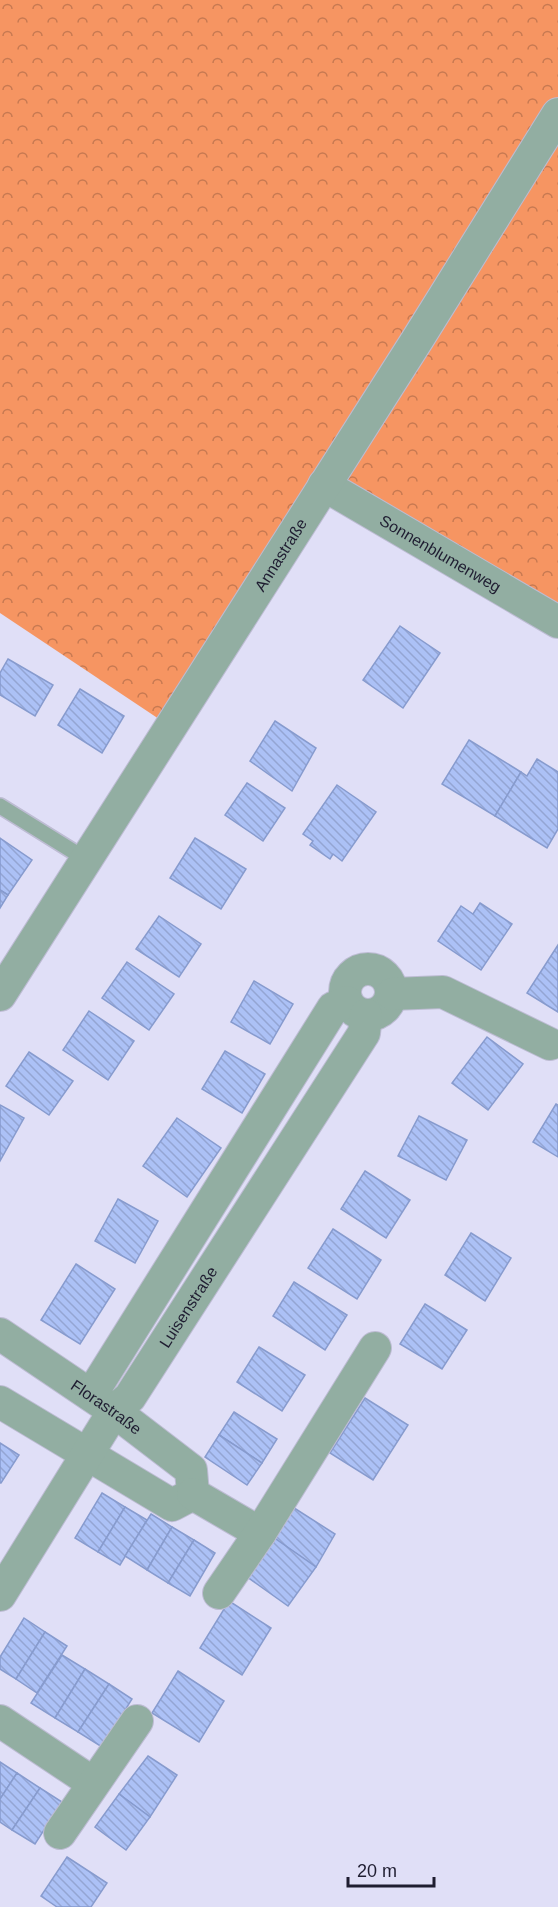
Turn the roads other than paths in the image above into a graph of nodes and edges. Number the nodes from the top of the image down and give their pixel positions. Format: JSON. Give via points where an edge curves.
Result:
{"nodes":[{"id":1,"x":558,"y":114,"type":"edge"},
{"id":2,"x":324,"y":485,"type":"junction"},
{"id":3,"x":558,"y":622,"type":"edge"},
{"id":4,"x":0,"y":806,"type":"edge"},
{"id":5,"x":87,"y":860,"type":"junction"},
{"id":6,"x":392,"y":994,"type":"junction"},
{"id":7,"x":0,"y":995,"type":"edge"},
{"id":8,"x":356,"y":1008,"type":"junction"},
{"id":9,"x":550,"y":1044,"type":"dead end"},
{"id":10,"x":0,"y":1335,"type":"edge"},
{"id":11,"x":375,"y":1348,"type":"dead end"},
{"id":12,"x":0,"y":1402,"type":"edge"},
{"id":13,"x":103,"y":1403,"type":"junction"},
{"id":14,"x":87,"y":1455,"type":"junction"},
{"id":15,"x":193,"y":1494,"type":"junction"},
{"id":16,"x":260,"y":1533,"type":"junction"},
{"id":17,"x":219,"y":1593,"type":"dead end"},
{"id":18,"x":0,"y":1594,"type":"edge"},
{"id":19,"x":0,"y":1721,"type":"edge"},
{"id":20,"x":137,"y":1721,"type":"dead end"},
{"id":21,"x":93,"y":1784,"type":"junction"},
{"id":22,"x":60,"y":1833,"type":"dead end"}],
"edges":[{"from":1,"to":2,"type":"street","name":"Annastraße"},
{"from":2,"to":3,"type":"street","name":"Sonnenblumenweg"},
{"from":2,"to":5,"type":"street","name":"Annastraße"},
{"from":4,"to":5,"type":"lane"},
{"from":5,"to":7,"type":"street","name":"Annastraße"},
{"from":6,"to":8,"type":"street","via":[[378,1013]]},
{"from":6,"to":8,"type":"street","name":"Luisenstraße","via":[[384,974],[364,968],[347,981],[345,991]]},
{"from":6,"to":9,"type":"street","via":[[443,992]]},
{"from":8,"to":13,"type":"street","name":"Luisenstraße","via":[[364,1033],[313,1114],[130,1397]]},
{"from":10,"to":13,"type":"street","name":"Florastraße"},
{"from":11,"to":16,"type":"street"},
{"from":12,"to":14,"type":"street"},
{"from":13,"to":14,"type":"street","name":"Luisenstraße"},
{"from":13,"to":15,"type":"street","name":"Florastraße","via":[[191,1470]]},
{"from":14,"to":15,"type":"street","via":[[172,1505]]},
{"from":14,"to":18,"type":"street","name":"Luisenstraße"},
{"from":15,"to":16,"type":"street"},
{"from":16,"to":17,"type":"street"},
{"from":19,"to":21,"type":"street"},
{"from":20,"to":21,"type":"street"},
{"from":21,"to":22,"type":"street"}]}
